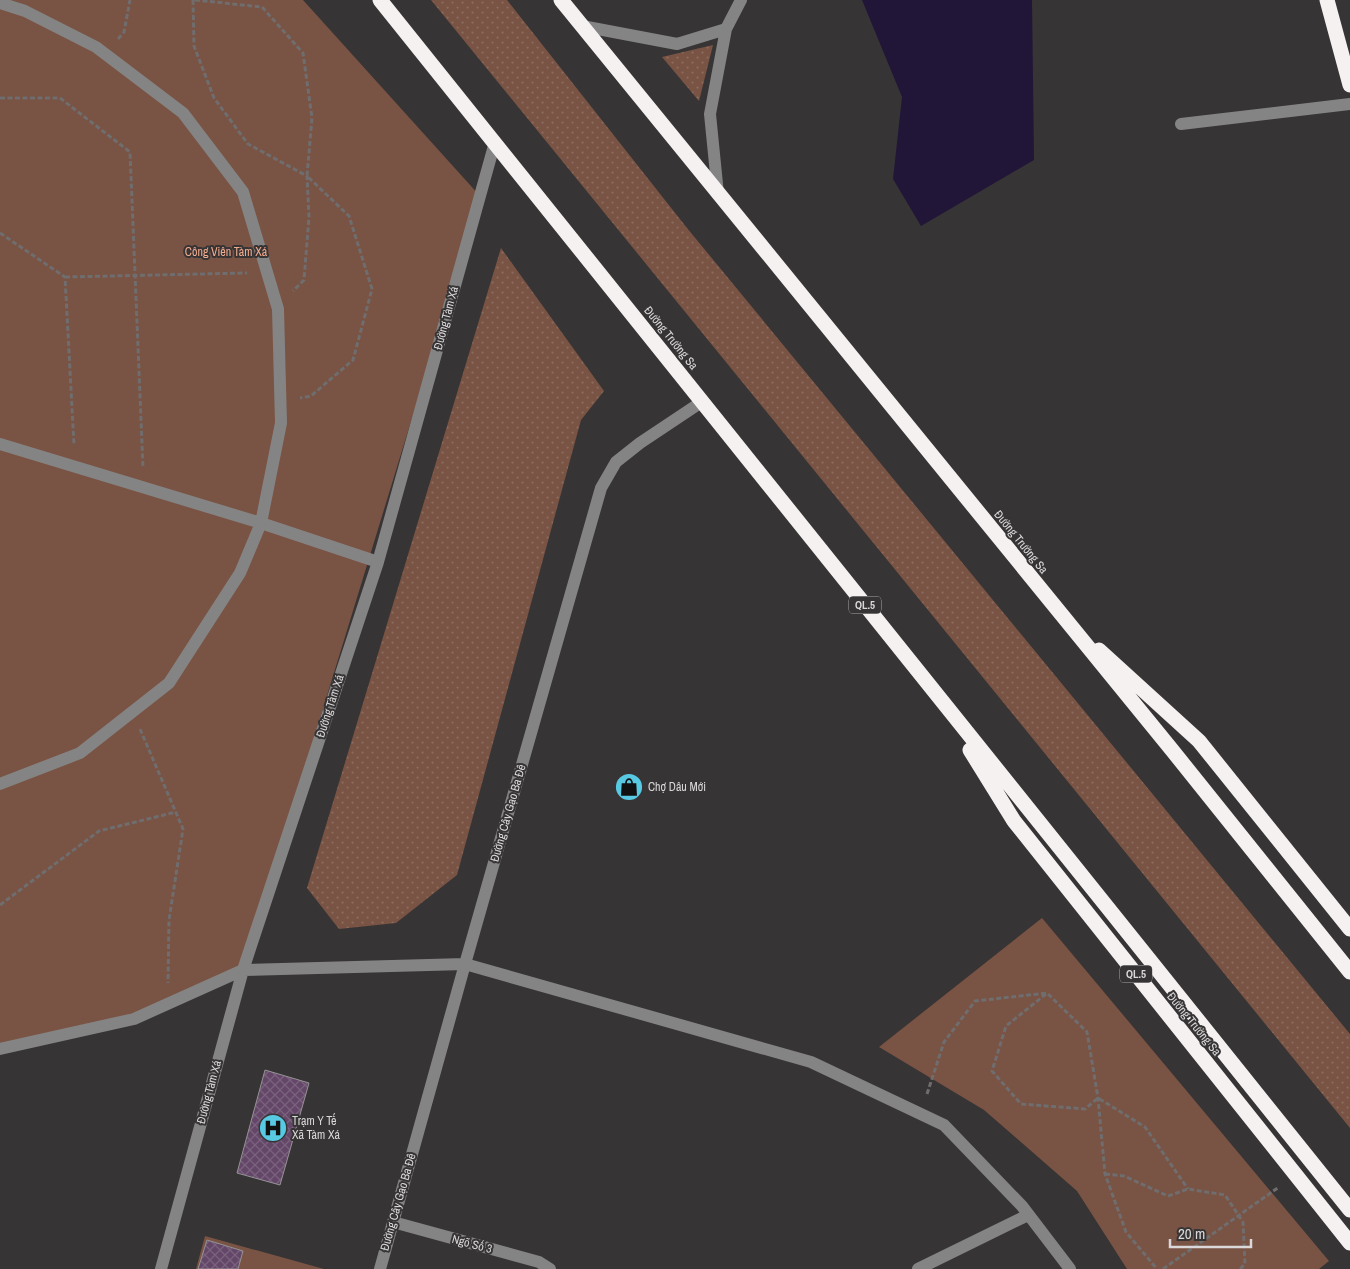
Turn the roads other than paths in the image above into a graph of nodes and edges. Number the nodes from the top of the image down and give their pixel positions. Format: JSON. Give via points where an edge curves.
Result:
{"nodes":[{"id":1,"x":380,"y":0,"type":"edge"},
{"id":2,"x":561,"y":0,"type":"edge"},
{"id":3,"x":741,"y":0,"type":"edge"},
{"id":4,"x":1327,"y":0,"type":"edge"},
{"id":5,"x":0,"y":3,"type":"edge"},
{"id":6,"x":582,"y":26,"type":"junction"},
{"id":7,"x":726,"y":29,"type":"junction"},
{"id":8,"x":1350,"y":85,"type":"edge"},
{"id":9,"x":1350,"y":104,"type":"edge"},
{"id":10,"x":1182,"y":124,"type":"dead end"},
{"id":11,"x":495,"y":142,"type":"junction"},
{"id":12,"x":718,"y":194,"type":"junction"},
{"id":13,"x":703,"y":401,"type":"junction"},
{"id":14,"x":0,"y":444,"type":"edge"},
{"id":15,"x":261,"y":523,"type":"junction"},
{"id":16,"x":378,"y":562,"type":"junction"},
{"id":17,"x":1060,"y":613,"type":"junction"},
{"id":18,"x":937,"y":695,"type":"junction"},
{"id":19,"x":0,"y":784,"type":"edge"},
{"id":20,"x":1350,"y":929,"type":"edge"},
{"id":21,"x":465,"y":964,"type":"junction"},
{"id":22,"x":243,"y":970,"type":"junction"},
{"id":23,"x":1350,"y":972,"type":"edge"},
{"id":24,"x":0,"y":1049,"type":"edge"},
{"id":25,"x":1350,"y":1210,"type":"edge"},
{"id":26,"x":1028,"y":1215,"type":"junction"},
{"id":27,"x":393,"y":1222,"type":"junction"},
{"id":28,"x":1350,"y":1242,"type":"edge"},
{"id":29,"x":161,"y":1269,"type":"edge"},
{"id":30,"x":380,"y":1269,"type":"edge"},
{"id":31,"x":550,"y":1269,"type":"edge"},
{"id":32,"x":918,"y":1269,"type":"edge"},
{"id":33,"x":1070,"y":1269,"type":"edge"}],
"edges":[{"from":1,"to":11,"type":"highway","name":"Đường Trường Sa","number":"QL.5"},
{"from":2,"to":6,"type":"highway","name":"Đường Trường Sa"},
{"from":3,"to":7,"type":"street"},
{"from":4,"to":8,"type":"highway"},
{"from":5,"to":15,"type":"street","via":[[25,11],[96,47],[183,113],[243,192],[278,309],[281,423]]},
{"from":6,"to":7,"type":"street","via":[[677,44]]},
{"from":6,"to":12,"type":"highway","name":"Đường Trường Sa"},
{"from":7,"to":12,"type":"street","via":[[710,114]]},
{"from":9,"to":10,"type":"street"},
{"from":11,"to":13,"type":"highway","name":"Đường Trường Sa","number":"QL.5"},
{"from":11,"to":16,"type":"street","name":"Đường Tàm Xá"},
{"from":12,"to":17,"type":"highway","name":"Đường Trường Sa"},
{"from":13,"to":18,"type":"highway","name":"Đường Trường Sa","number":"QL.5"},
{"from":13,"to":21,"type":"street","name":"Đường Cây Gạo Ba Đê","via":[[616,462],[601,488]]},
{"from":14,"to":15,"type":"street"},
{"from":15,"to":16,"type":"street"},
{"from":15,"to":19,"type":"street","via":[[240,573],[169,683],[80,753]]},
{"from":16,"to":22,"type":"street","name":"Đường Tàm Xá"},
{"from":17,"to":20,"type":"highway","name":"Đường Trường Sa","via":[[1198,741]]},
{"from":17,"to":23,"type":"highway","name":"Đường Trường Sa"},
{"from":18,"to":25,"type":"highway","name":"Đường Trường Sa","number":"QL.5"},
{"from":18,"to":28,"type":"highway","name":"Đường Trường Sa","number":"QL.5","via":[[1014,821]]},
{"from":21,"to":22,"type":"street"},
{"from":21,"to":26,"type":"street","via":[[811,1062],[944,1125]]},
{"from":21,"to":27,"type":"street","name":"Đường Cây Gạo Ba Đê"},
{"from":22,"to":24,"type":"street","via":[[134,1019]]},
{"from":22,"to":29,"type":"street","name":"Đường Tàm Xá"},
{"from":26,"to":32,"type":"street"},
{"from":26,"to":33,"type":"street"},
{"from":27,"to":30,"type":"street","name":"Đường Cây Gạo Ba Đê"},
{"from":27,"to":31,"type":"street","name":"Ngõ Số 3","via":[[539,1262]]}]}
